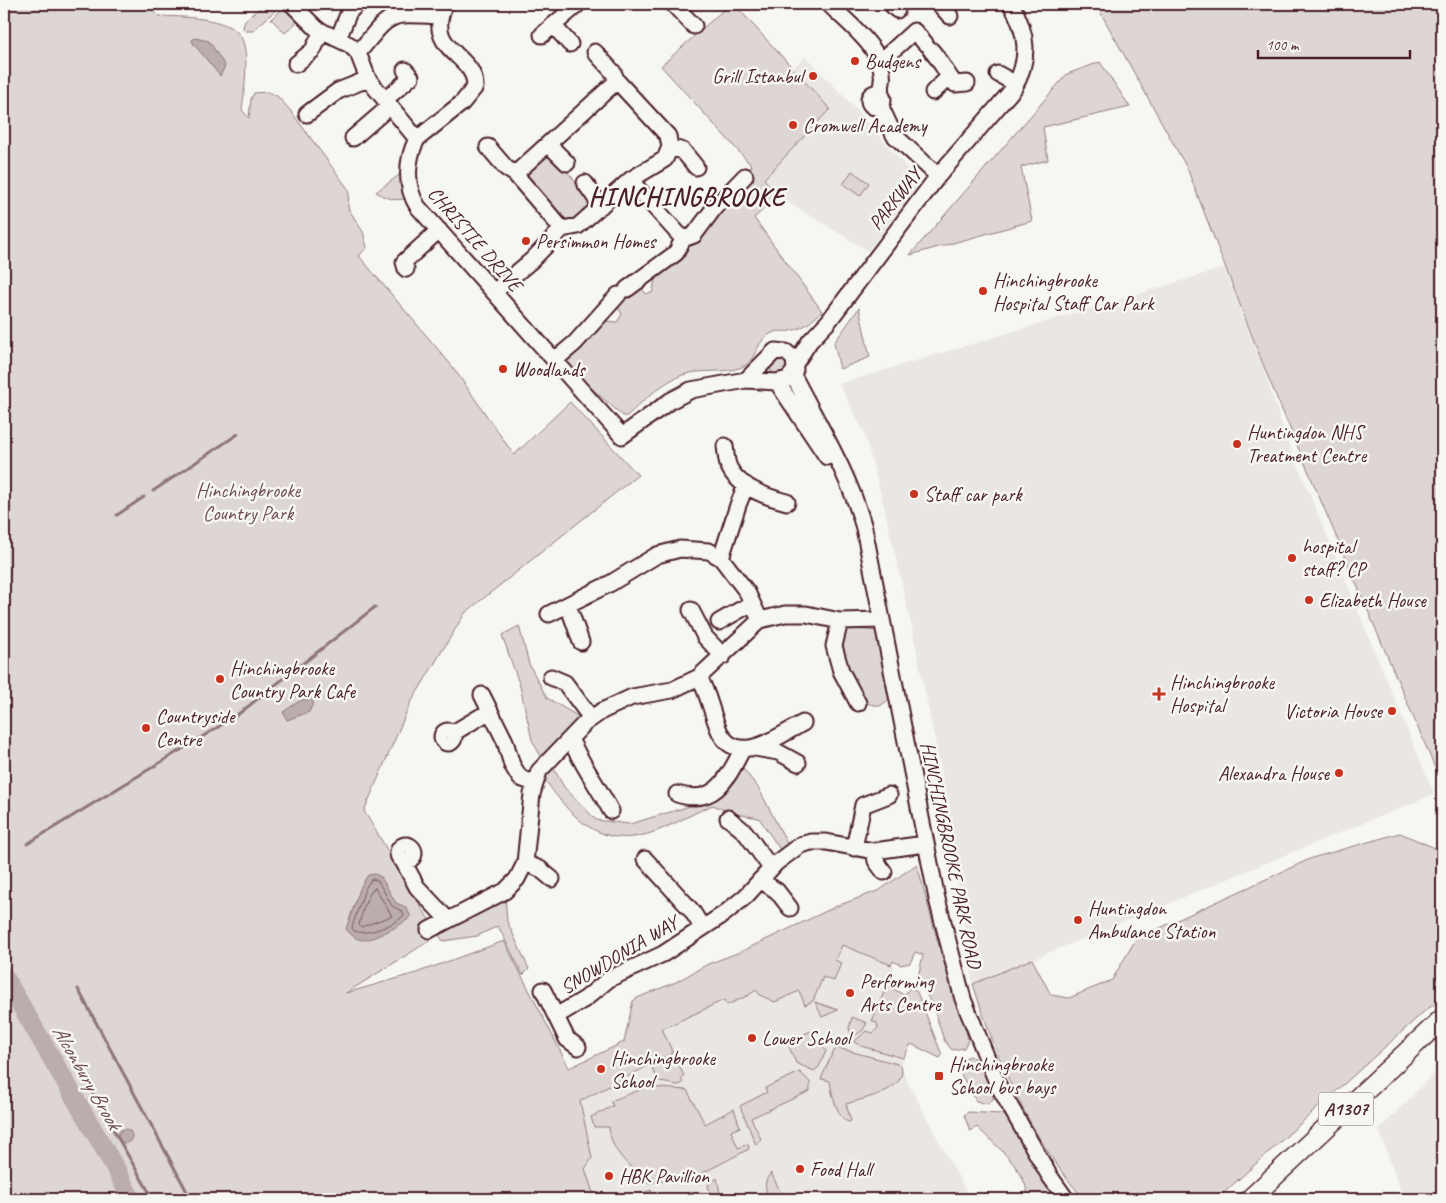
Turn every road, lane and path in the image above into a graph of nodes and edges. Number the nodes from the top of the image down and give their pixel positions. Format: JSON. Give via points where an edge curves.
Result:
{"nodes":[{"id":1,"x":292,"y":4,"type":"edge"},
{"id":2,"x":357,"y":4,"type":"edge"},
{"id":3,"x":578,"y":4,"type":"edge"},
{"id":4,"x":673,"y":4,"type":"edge"},
{"id":5,"x":829,"y":4,"type":"edge"},
{"id":6,"x":1011,"y":4,"type":"edge"},
{"id":7,"x":442,"y":10,"type":"edge"},
{"id":8,"x":694,"y":26,"type":"dead end"},
{"id":9,"x":322,"y":32,"type":"junction"},
{"id":10,"x":338,"y":39,"type":"junction"},
{"id":11,"x":570,"y":44,"type":"dead end"},
{"id":12,"x":594,"y":52,"type":"dead end"},
{"id":13,"x":358,"y":53,"type":"junction"},
{"id":14,"x":880,"y":62,"type":"junction"},
{"id":15,"x":296,"y":64,"type":"dead end"},
{"id":16,"x":405,"y":70,"type":"dead end"},
{"id":17,"x":998,"y":74,"type":"dead end"},
{"id":18,"x":949,"y":77,"type":"junction"},
{"id":19,"x":368,"y":79,"type":"junction"},
{"id":20,"x":618,"y":81,"type":"junction"},
{"id":21,"x":967,"y":83,"type":"dead end"},
{"id":22,"x":1016,"y":84,"type":"junction"},
{"id":23,"x":933,"y":92,"type":"dead end"},
{"id":24,"x":387,"y":103,"type":"junction"},
{"id":25,"x":307,"y":114,"type":"dead end"},
{"id":26,"x":353,"y":138,"type":"dead end"},
{"id":27,"x":417,"y":139,"type":"junction"},
{"id":28,"x":548,"y":144,"type":"junction"},
{"id":29,"x":488,"y":147,"type":"dead end"},
{"id":30,"x":670,"y":147,"type":"junction"},
{"id":31,"x":567,"y":163,"type":"dead end"},
{"id":32,"x":696,"y":167,"type":"dead end"},
{"id":33,"x":515,"y":174,"type":"junction"},
{"id":34,"x":745,"y":176,"type":"dead end"},
{"id":35,"x":938,"y":176,"type":"junction"},
{"id":36,"x":630,"y":180,"type":"junction"},
{"id":37,"x":584,"y":183,"type":"dead end"},
{"id":38,"x":601,"y":206,"type":"junction"},
{"id":39,"x":562,"y":229,"type":"junction"},
{"id":40,"x":439,"y":230,"type":"junction"},
{"id":41,"x":683,"y":239,"type":"junction"},
{"id":42,"x":406,"y":270,"type":"dead end"},
{"id":43,"x":494,"y":292,"type":"junction"},
{"id":44,"x":810,"y":341,"type":"junction"},
{"id":45,"x":786,"y":352,"type":"junction"},
{"id":46,"x":555,"y":360,"type":"junction"},
{"id":47,"x":764,"y":363,"type":"junction"},
{"id":48,"x":794,"y":370,"type":"junction"},
{"id":49,"x":746,"y":380,"type":"junction"},
{"id":50,"x":774,"y":381,"type":"junction"},
{"id":51,"x":725,"y":446,"type":"dead end"},
{"id":52,"x":746,"y":485,"type":"junction"},
{"id":53,"x":855,"y":497,"type":"junction"},
{"id":54,"x":786,"y":502,"type":"dead end"},
{"id":55,"x":721,"y":558,"type":"junction"},
{"id":56,"x":752,"y":603,"type":"junction"},
{"id":57,"x":568,"y":605,"type":"junction"},
{"id":58,"x":691,"y":610,"type":"dead end"},
{"id":59,"x":549,"y":614,"type":"dead end"},
{"id":60,"x":760,"y":620,"type":"junction"},
{"id":61,"x":881,"y":620,"type":"junction"},
{"id":62,"x":840,"y":621,"type":"junction"},
{"id":63,"x":719,"y":622,"type":"dead end"},
{"id":64,"x":581,"y":642,"type":"dead end"},
{"id":65,"x":723,"y":656,"type":"junction"},
{"id":66,"x":550,"y":677,"type":"dead end"},
{"id":67,"x":699,"y":677,"type":"junction"},
{"id":68,"x":482,"y":695,"type":"dead end"},
{"id":69,"x":858,"y":702,"type":"dead end"},
{"id":70,"x":490,"y":711,"type":"junction"},
{"id":71,"x":591,"y":718,"type":"junction"},
{"id":72,"x":803,"y":723,"type":"dead end"},
{"id":73,"x":453,"y":733,"type":"dead end"},
{"id":74,"x":570,"y":739,"type":"junction"},
{"id":75,"x":749,"y":749,"type":"junction"},
{"id":76,"x":798,"y":764,"type":"dead end"},
{"id":77,"x":534,"y":783,"type":"junction"},
{"id":78,"x":677,"y":794,"type":"dead end"},
{"id":79,"x":890,"y":795,"type":"dead end"},
{"id":80,"x":611,"y":811,"type":"dead end"},
{"id":81,"x":728,"y":818,"type":"dead end"},
{"id":82,"x":925,"y":844,"type":"junction"},
{"id":83,"x":854,"y":848,"type":"junction"},
{"id":84,"x":874,"y":851,"type":"junction"},
{"id":85,"x":644,"y":859,"type":"dead end"},
{"id":86,"x":403,"y":861,"type":"dead end"},
{"id":87,"x":525,"y":863,"type":"junction"},
{"id":88,"x":771,"y":868,"type":"junction"},
{"id":89,"x":884,"y":872,"type":"dead end"},
{"id":90,"x":552,"y":879,"type":"dead end"},
{"id":91,"x":760,"y":880,"type":"junction"},
{"id":92,"x":790,"y":908,"type":"dead end"},
{"id":93,"x":448,"y":920,"type":"junction"},
{"id":94,"x":702,"y":927,"type":"junction"},
{"id":95,"x":429,"y":930,"type":"dead end"},
{"id":96,"x":543,"y":990,"type":"dead end"},
{"id":97,"x":556,"y":1016,"type":"junction"},
{"id":98,"x":1442,"y":1019,"type":"edge"},
{"id":99,"x":578,"y":1047,"type":"dead end"},
{"id":100,"x":1066,"y":1199,"type":"edge"},
{"id":101,"x":1250,"y":1199,"type":"edge"}],
"edges":[{"from":1,"to":9,"type":"street"},
{"from":2,"to":10,"type":"street","via":[[349,12]]},
{"from":3,"to":11,"type":"street","via":[[548,30]]},
{"from":4,"to":8,"type":"street"},
{"from":5,"to":14,"type":"street","via":[[876,51]]},
{"from":6,"to":22,"type":"street","name":"PARKWAY","via":[[1020,20],[1026,43],[1021,75]]},
{"from":7,"to":13,"type":"street","via":[[391,16]]},
{"from":7,"to":27,"type":"street","via":[[442,38],[473,76],[475,87],[462,103]]},
{"from":9,"to":10,"type":"street"},
{"from":9,"to":15,"type":"street","via":[[313,50]]},
{"from":10,"to":13,"type":"street"},
{"from":12,"to":20,"type":"street"},
{"from":13,"to":19,"type":"street"},
{"from":14,"to":18,"type":"street","via":[[914,30],[941,61]]},
{"from":14,"to":35,"type":"street","via":[[882,85],[871,100],[894,135]]},
{"from":16,"to":24,"type":"street","via":[[411,77]]},
{"from":17,"to":22,"type":"street"},
{"from":18,"to":21,"type":"street","via":[[955,84]]},
{"from":18,"to":23,"type":"street"},
{"from":19,"to":24,"type":"street"},
{"from":19,"to":25,"type":"street","via":[[338,91]]},
{"from":20,"to":28,"type":"street"},
{"from":20,"to":30,"type":"street","via":[[668,136]]},
{"from":22,"to":35,"type":"street","name":"PARKWAY"},
{"from":24,"to":26,"type":"street"},
{"from":24,"to":27,"type":"street"},
{"from":27,"to":40,"type":"street","name":"CHRISTIE DRIVE","via":[[409,169],[410,193]]},
{"from":28,"to":31,"type":"street"},
{"from":28,"to":33,"type":"street"},
{"from":29,"to":33,"type":"street"},
{"from":30,"to":32,"type":"street","via":[[683,151]]},
{"from":30,"to":36,"type":"street","via":[[665,159]]},
{"from":33,"to":39,"type":"street"},
{"from":34,"to":41,"type":"street","via":[[694,235]]},
{"from":35,"to":44,"type":"street","name":"PARKWAY","via":[[828,322]]},
{"from":36,"to":38,"type":"street"},
{"from":36,"to":41,"type":"street"},
{"from":37,"to":38,"type":"street"},
{"from":38,"to":39,"type":"street","via":[[578,226]]},
{"from":39,"to":43,"type":"street"},
{"from":40,"to":42,"type":"street","via":[[404,262]]},
{"from":40,"to":43,"type":"street","name":"CHRISTIE DRIVE"},
{"from":41,"to":46,"type":"street","via":[[676,253],[622,292]]},
{"from":43,"to":46,"type":"street","name":"CHRISTIE DRIVE"},
{"from":44,"to":45,"type":"street","name":"PARKWAY"},
{"from":44,"to":48,"type":"street","name":"PARKWAY"},
{"from":45,"to":47,"type":"street","via":[[775,351]]},
{"from":45,"to":48,"type":"street","via":[[794,359]]},
{"from":46,"to":49,"type":"street","name":"CHRISTIE DRIVE","via":[[622,436],[679,395],[702,387]]},
{"from":47,"to":49,"type":"street"},
{"from":47,"to":50,"type":"street","via":[[765,372]]},
{"from":48,"to":50,"type":"street","via":[[788,380]]},
{"from":48,"to":53,"type":"street","name":"HINCHINGBROOKE PARK ROAD"},
{"from":49,"to":50,"type":"street"},
{"from":50,"to":53,"type":"street","name":"HINCHINGBROOKE PARK ROAD"},
{"from":51,"to":52,"type":"street","via":[[729,469]]},
{"from":52,"to":54,"type":"street","via":[[762,495]]},
{"from":52,"to":55,"type":"street"},
{"from":53,"to":61,"type":"street","name":"HINCHINGBROOKE PARK ROAD"},
{"from":55,"to":56,"type":"street"},
{"from":55,"to":57,"type":"street","via":[[709,551],[680,549],[657,555]]},
{"from":56,"to":60,"type":"street"},
{"from":56,"to":63,"type":"street"},
{"from":57,"to":59,"type":"street"},
{"from":57,"to":64,"type":"street"},
{"from":58,"to":65,"type":"street","via":[[705,637]]},
{"from":60,"to":62,"type":"street","via":[[785,614],[806,614]]},
{"from":60,"to":65,"type":"street"},
{"from":61,"to":62,"type":"street"},
{"from":61,"to":82,"type":"street","name":"HINCHINGBROOKE PARK ROAD"},
{"from":62,"to":69,"type":"street","via":[[834,646],[841,671]]},
{"from":65,"to":67,"type":"street"},
{"from":66,"to":71,"type":"street","via":[[564,682]]},
{"from":67,"to":71,"type":"street","via":[[672,690],[632,697]]},
{"from":67,"to":75,"type":"street","via":[[707,691],[719,730],[729,742]]},
{"from":68,"to":70,"type":"street"},
{"from":70,"to":73,"type":"street"},
{"from":70,"to":77,"type":"street","via":[[505,741],[512,765],[520,778]]},
{"from":71,"to":74,"type":"street"},
{"from":72,"to":75,"type":"street"},
{"from":74,"to":77,"type":"street","via":[[539,771]]},
{"from":74,"to":80,"type":"street"},
{"from":75,"to":76,"type":"street","via":[[778,752]]},
{"from":75,"to":78,"type":"street","via":[[718,789],[702,798]]},
{"from":77,"to":87,"type":"street"},
{"from":79,"to":83,"type":"street","via":[[863,805]]},
{"from":81,"to":88,"type":"street","via":[[745,832]]},
{"from":82,"to":84,"type":"street","name":"SNOWDONIA WAY"},
{"from":82,"to":100,"type":"street","name":"HINCHINGBROOKE PARK ROAD","via":[[948,948],[981,1048],[1011,1110]]},
{"from":83,"to":84,"type":"street","name":"SNOWDONIA WAY"},
{"from":83,"to":88,"type":"street","name":"SNOWDONIA WAY","via":[[811,842],[789,851]]},
{"from":84,"to":89,"type":"street"},
{"from":85,"to":94,"type":"street","name":"SNOWDONIA WAY","via":[[692,911]]},
{"from":86,"to":93,"type":"street","via":[[416,887]]},
{"from":87,"to":90,"type":"street","via":[[540,868]]},
{"from":87,"to":93,"type":"street","via":[[517,879],[505,891]]},
{"from":88,"to":91,"type":"street","name":"SNOWDONIA WAY"},
{"from":91,"to":92,"type":"street","via":[[777,891]]},
{"from":91,"to":94,"type":"street","name":"SNOWDONIA WAY","via":[[735,905]]},
{"from":93,"to":95,"type":"street"},
{"from":94,"to":97,"type":"street","name":"SNOWDONIA WAY","via":[[663,954],[609,979],[585,999]]},
{"from":96,"to":97,"type":"street","name":"SNOWDONIA WAY"},
{"from":97,"to":99,"type":"street","name":"SNOWDONIA WAY","via":[[567,1039]]},
{"from":98,"to":101,"type":"main road","number":"A1307"}]}
